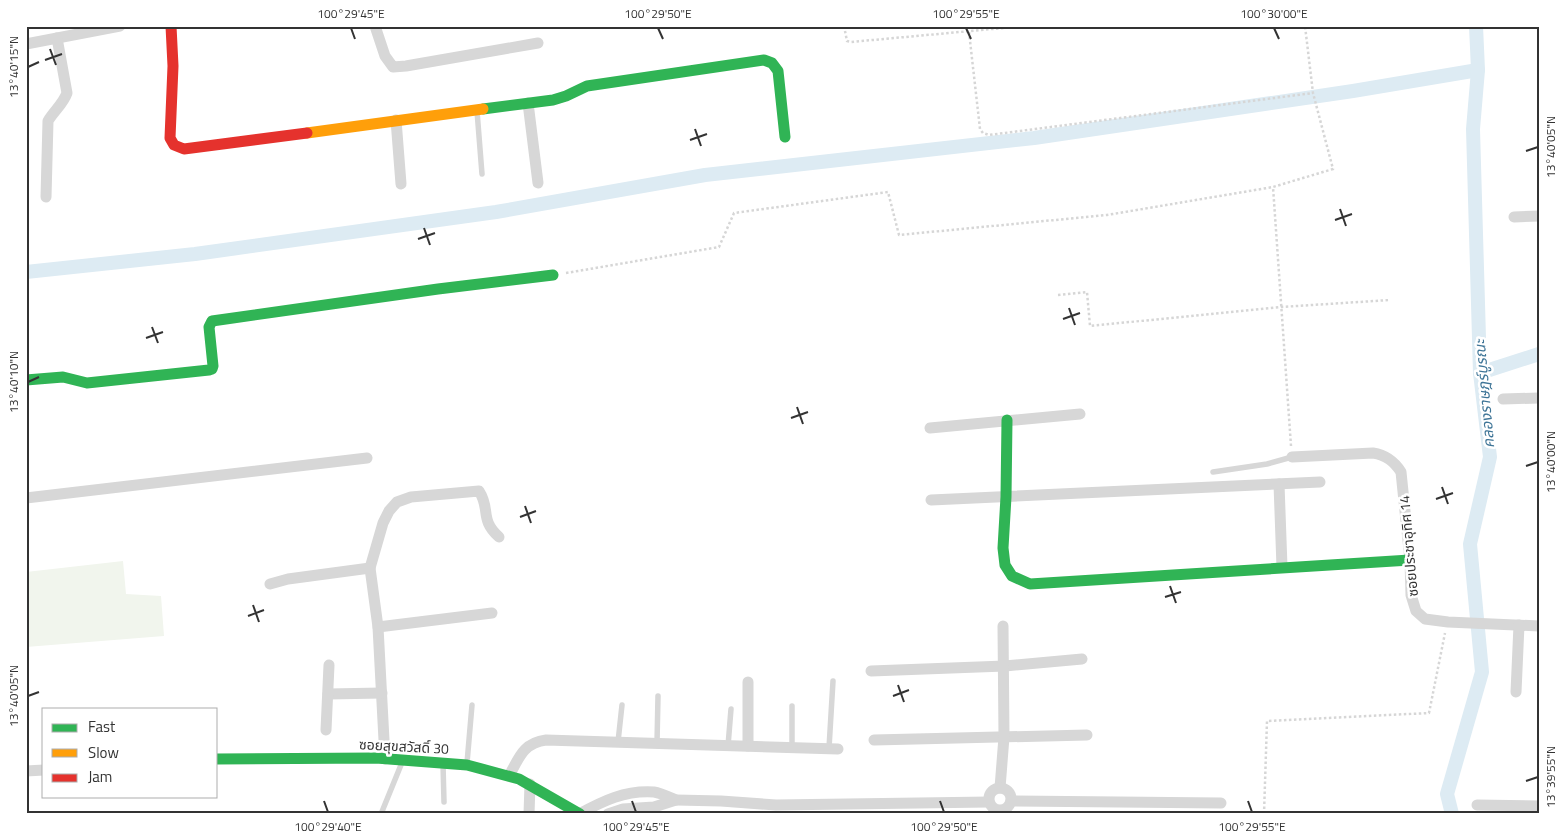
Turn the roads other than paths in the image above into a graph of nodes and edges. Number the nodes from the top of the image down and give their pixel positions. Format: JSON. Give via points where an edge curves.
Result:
{"nodes":[{"id":1,"x":120,"y":26,"type":"edge"},
{"id":2,"x":171,"y":26,"type":"edge"},
{"id":3,"x":375,"y":26,"type":"edge"},
{"id":4,"x":57,"y":38,"type":"junction"},
{"id":5,"x":538,"y":43,"type":"dead end"},
{"id":6,"x":26,"y":44,"type":"edge"},
{"id":7,"x":528,"y":103,"type":"junction"},
{"id":8,"x":477,"y":110,"type":"junction"},
{"id":9,"x":396,"y":120,"type":"junction"},
{"id":10,"x":785,"y":137,"type":"dead end"},
{"id":11,"x":482,"y":174,"type":"dead end"},
{"id":12,"x":538,"y":183,"type":"dead end"},
{"id":13,"x":401,"y":184,"type":"dead end"},
{"id":14,"x":46,"y":197,"type":"dead end"},
{"id":15,"x":1539,"y":216,"type":"edge"},
{"id":16,"x":1514,"y":217,"type":"dead end"},
{"id":17,"x":554,"y":275,"type":"road end"},
{"id":18,"x":26,"y":380,"type":"edge"},
{"id":19,"x":1539,"y":398,"type":"edge"},
{"id":20,"x":1503,"y":399,"type":"dead end"},
{"id":21,"x":1080,"y":414,"type":"dead end"},
{"id":22,"x":1007,"y":420,"type":"junction"},
{"id":23,"x":930,"y":428,"type":"dead end"},
{"id":24,"x":1292,"y":457,"type":"joint"},
{"id":25,"x":367,"y":458,"type":"dead end"},
{"id":26,"x":1213,"y":472,"type":"dead end"},
{"id":27,"x":1320,"y":482,"type":"dead end"},
{"id":28,"x":1279,"y":484,"type":"junction"},
{"id":29,"x":1006,"y":497,"type":"junction"},
{"id":30,"x":26,"y":498,"type":"edge"},
{"id":31,"x":932,"y":500,"type":"dead end"},
{"id":32,"x":499,"y":537,"type":"dead end"},
{"id":33,"x":1410,"y":560,"type":"junction"},
{"id":34,"x":1282,"y":567,"type":"junction"},
{"id":35,"x":370,"y":568,"type":"junction"},
{"id":36,"x":270,"y":584,"type":"dead end"},
{"id":37,"x":492,"y":613,"type":"dead end"},
{"id":38,"x":1519,"y":625,"type":"junction"},
{"id":39,"x":1003,"y":626,"type":"dead end"},
{"id":40,"x":1539,"y":626,"type":"edge"},
{"id":41,"x":378,"y":627,"type":"junction"},
{"id":42,"x":1082,"y":659,"type":"dead end"},
{"id":43,"x":329,"y":665,"type":"dead end"},
{"id":44,"x":1004,"y":666,"type":"junction"},
{"id":45,"x":871,"y":671,"type":"dead end"},
{"id":46,"x":748,"y":682,"type":"dead end"},
{"id":47,"x":833,"y":682,"type":"dead end"},
{"id":48,"x":1516,"y":692,"type":"dead end"},
{"id":49,"x":382,"y":693,"type":"junction"},
{"id":50,"x":328,"y":694,"type":"junction"},
{"id":51,"x":658,"y":696,"type":"dead end"},
{"id":52,"x":472,"y":705,"type":"dead end"},
{"id":53,"x":622,"y":705,"type":"dead end"},
{"id":54,"x":792,"y":706,"type":"dead end"},
{"id":55,"x":731,"y":709,"type":"dead end"},
{"id":56,"x":326,"y":730,"type":"dead end"},
{"id":57,"x":1087,"y":735,"type":"dead end"},
{"id":58,"x":1004,"y":737,"type":"junction"},
{"id":59,"x":874,"y":740,"type":"dead end"},
{"id":60,"x":618,"y":742,"type":"junction"},
{"id":61,"x":657,"y":743,"type":"junction"},
{"id":62,"x":728,"y":746,"type":"junction"},
{"id":63,"x":748,"y":746,"type":"junction"},
{"id":64,"x":792,"y":748,"type":"junction"},
{"id":65,"x":834,"y":748,"type":"joint"},
{"id":66,"x":218,"y":758,"type":"edge"},
{"id":67,"x":385,"y":759,"type":"junction"},
{"id":68,"x":403,"y":760,"type":"junction"},
{"id":69,"x":443,"y":763,"type":"junction"},
{"id":70,"x":467,"y":765,"type":"junction"},
{"id":71,"x":42,"y":770,"type":"edge"},
{"id":72,"x":26,"y":771,"type":"edge"},
{"id":73,"x":509,"y":776,"type":"junction"},
{"id":74,"x":530,"y":784,"type":"junction"},
{"id":75,"x":1000,"y":788,"type":"junction"},
{"id":76,"x":676,"y":800,"type":"junction"},
{"id":77,"x":444,"y":802,"type":"dead end"},
{"id":78,"x":989,"y":802,"type":"junction"},
{"id":79,"x":1221,"y":803,"type":"dead end"},
{"id":80,"x":1477,"y":806,"type":"dead end"},
{"id":81,"x":1539,"y":806,"type":"edge"},
{"id":82,"x":1007,"y":808,"type":"edge"},
{"id":83,"x":776,"y":809,"type":"edge"},
{"id":84,"x":381,"y":814,"type":"edge"},
{"id":85,"x":529,"y":814,"type":"edge"},
{"id":86,"x":580,"y":814,"type":"edge"},
{"id":87,"x":608,"y":814,"type":"edge"}],
"edges":[{"from":1,"to":4,"type":"street"},
{"from":2,"to":9,"type":"street","via":[[170,138],[179,147],[184,149]]},
{"from":3,"to":5,"type":"street","via":[[385,56],[393,67]]},
{"from":4,"to":6,"type":"street"},
{"from":4,"to":14,"type":"street","via":[[67,93],[48,121]]},
{"from":7,"to":8,"type":"street"},
{"from":7,"to":10,"type":"street","via":[[566,96],[587,86],[764,60],[772,63],[778,71]]},
{"from":7,"to":12,"type":"street"},
{"from":8,"to":9,"type":"street"},
{"from":8,"to":11,"type":"lane"},
{"from":9,"to":13,"type":"street"},
{"from":15,"to":16,"type":"street"},
{"from":17,"to":18,"type":"street","via":[[212,321],[209,327],[213,366],[209,370],[87,382],[63,377]]},
{"from":19,"to":20,"type":"street"},
{"from":21,"to":22,"type":"street"},
{"from":22,"to":23,"type":"street"},
{"from":22,"to":29,"type":"street"},
{"from":24,"to":26,"type":"lane"},
{"from":24,"to":33,"type":"street","name":"ซอยประชาอุทิศ 14","via":[[1374,453],[1395,462],[1401,472]]},
{"from":25,"to":30,"type":"street"},
{"from":27,"to":28,"type":"street"},
{"from":28,"to":29,"type":"street"},
{"from":28,"to":34,"type":"street"},
{"from":29,"to":31,"type":"street"},
{"from":29,"to":34,"type":"street","via":[[1005,565],[1012,576],[1030,584]]},
{"from":32,"to":35,"type":"street","via":[[489,527],[484,498],[478,491],[411,497],[397,502],[388,512]]},
{"from":33,"to":34,"type":"street"},
{"from":33,"to":38,"type":"street","name":"ซอยประชาอุทิศ 14","via":[[1411,595],[1416,611],[1425,619]]},
{"from":35,"to":36,"type":"street"},
{"from":35,"to":41,"type":"street"},
{"from":37,"to":41,"type":"street"},
{"from":38,"to":40,"type":"street","name":"ซอยประชาอุทิศ 14"},
{"from":38,"to":48,"type":"street"},
{"from":39,"to":44,"type":"street"},
{"from":41,"to":49,"type":"street"},
{"from":42,"to":44,"type":"street"},
{"from":43,"to":50,"type":"street"},
{"from":44,"to":45,"type":"street"},
{"from":44,"to":58,"type":"street"},
{"from":46,"to":63,"type":"street"},
{"from":47,"to":65,"type":"lane"},
{"from":49,"to":50,"type":"street"},
{"from":49,"to":67,"type":"street"},
{"from":50,"to":56,"type":"street"},
{"from":51,"to":61,"type":"lane"},
{"from":52,"to":70,"type":"lane"},
{"from":53,"to":60,"type":"lane"},
{"from":54,"to":64,"type":"lane"},
{"from":55,"to":62,"type":"lane"},
{"from":57,"to":58,"type":"street"},
{"from":58,"to":59,"type":"street"},
{"from":58,"to":75,"type":"street"},
{"from":60,"to":61,"type":"street"},
{"from":60,"to":73,"type":"street","via":[[537,741],[525,748]]},
{"from":61,"to":62,"type":"street"},
{"from":62,"to":63,"type":"street"},
{"from":63,"to":64,"type":"street"},
{"from":64,"to":65,"type":"street"},
{"from":66,"to":67,"type":"street","name":"ซอยสุขสวัสดิ์ 30"},
{"from":67,"to":68,"type":"street","name":"ซอยสุขสวัสดิ์ 30"},
{"from":68,"to":69,"type":"street","name":"ซอยสุขสวัสดิ์ 30"},
{"from":68,"to":84,"type":"lane"},
{"from":69,"to":70,"type":"street","name":"ซอยสุขสวัสดิ์ 30"},
{"from":69,"to":77,"type":"lane"},
{"from":70,"to":73,"type":"street","name":"ซอยสุขสวัสดิ์ 30"},
{"from":71,"to":72,"type":"street"},
{"from":73,"to":74,"type":"street","name":"ซอยสุขสวัสดิ์ 30"},
{"from":74,"to":85,"type":"street"},
{"from":74,"to":86,"type":"street","name":"ซอยสุขสวัสดิ์ 30"},
{"from":75,"to":78,"type":"street","via":[[991,793]]},
{"from":75,"to":82,"type":"street","via":[[1008,792]]},
{"from":76,"to":83,"type":"street","via":[[721,801]]},
{"from":76,"to":86,"type":"street","via":[[655,792],[625,794],[603,801]]},
{"from":76,"to":87,"type":"street"},
{"from":78,"to":82,"type":"street","via":[[996,810]]},
{"from":78,"to":83,"type":"street"},
{"from":79,"to":82,"type":"street"},
{"from":80,"to":81,"type":"street"}]}
